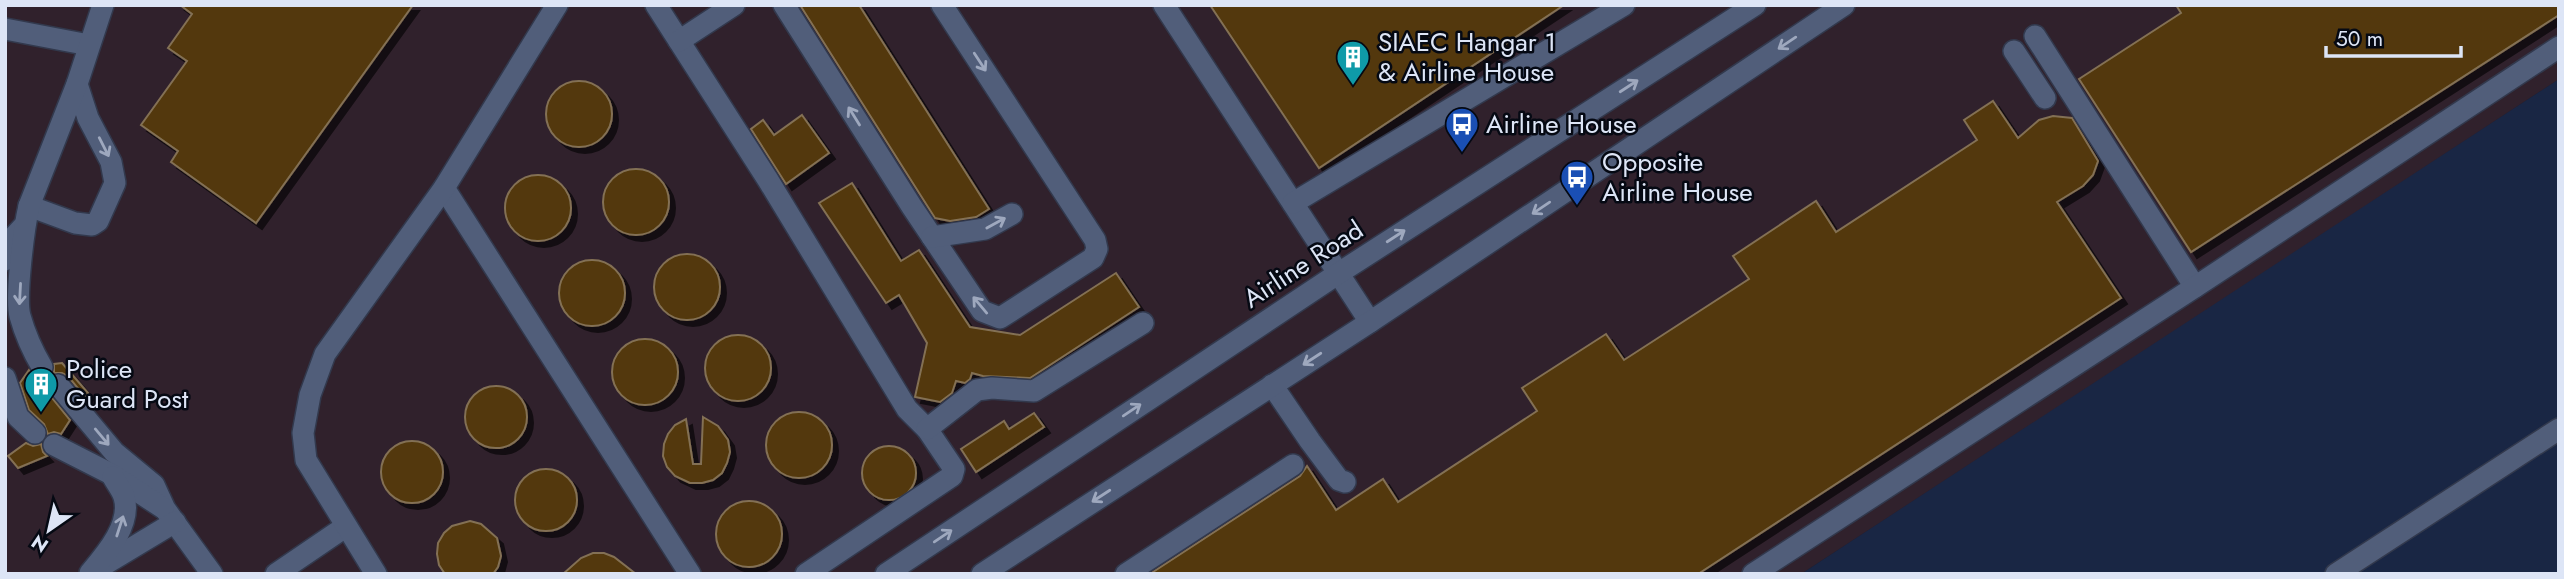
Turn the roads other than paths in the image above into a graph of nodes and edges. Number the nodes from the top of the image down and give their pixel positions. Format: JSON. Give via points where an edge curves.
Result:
{"nodes":[{"id":1,"x":103,"y":5,"type":"edge"},
{"id":2,"x":557,"y":5,"type":"edge"},
{"id":3,"x":656,"y":5,"type":"edge"},
{"id":4,"x":734,"y":5,"type":"edge"},
{"id":5,"x":784,"y":5,"type":"edge"},
{"id":6,"x":943,"y":5,"type":"edge"},
{"id":7,"x":1164,"y":5,"type":"edge"},
{"id":8,"x":1624,"y":5,"type":"edge"},
{"id":9,"x":1755,"y":5,"type":"edge"},
{"id":10,"x":1844,"y":5,"type":"edge"},
{"id":11,"x":5,"y":29,"type":"edge"},
{"id":12,"x":2035,"y":36,"type":"dead end"},
{"id":13,"x":679,"y":41,"type":"junction"},
{"id":14,"x":89,"y":45,"type":"junction"},
{"id":15,"x":2559,"y":47,"type":"edge"},
{"id":16,"x":2014,"y":51,"type":"dead end"},
{"id":17,"x":76,"y":84,"type":"junction"},
{"id":18,"x":2045,"y":98,"type":"dead end"},
{"id":19,"x":444,"y":188,"type":"junction"},
{"id":20,"x":1293,"y":203,"type":"junction"},
{"id":21,"x":1012,"y":214,"type":"dead end"},
{"id":22,"x":26,"y":216,"type":"junction"},
{"id":23,"x":932,"y":237,"type":"junction"},
{"id":24,"x":5,"y":260,"type":"edge"},
{"id":25,"x":1339,"y":273,"type":"junction"},
{"id":26,"x":2195,"y":287,"type":"junction"},
{"id":27,"x":1370,"y":322,"type":"junction"},
{"id":28,"x":1143,"y":323,"type":"dead end"},
{"id":29,"x":42,"y":367,"type":"dead end"},
{"id":30,"x":5,"y":379,"type":"edge"},
{"id":31,"x":58,"y":385,"type":"dead end"},
{"id":32,"x":1272,"y":385,"type":"junction"},
{"id":33,"x":927,"y":429,"type":"junction"},
{"id":34,"x":2559,"y":429,"type":"edge"},
{"id":35,"x":35,"y":433,"type":"dead end"},
{"id":36,"x":54,"y":445,"type":"dead end"},
{"id":37,"x":1293,"y":465,"type":"dead end"},
{"id":38,"x":111,"y":474,"type":"junction"},
{"id":39,"x":1345,"y":482,"type":"dead end"},
{"id":40,"x":170,"y":515,"type":"junction"},
{"id":41,"x":345,"y":527,"type":"junction"},
{"id":42,"x":89,"y":573,"type":"edge"},
{"id":43,"x":212,"y":574,"type":"edge"},
{"id":44,"x":276,"y":574,"type":"edge"},
{"id":45,"x":376,"y":574,"type":"edge"},
{"id":46,"x":690,"y":574,"type":"edge"},
{"id":47,"x":806,"y":574,"type":"edge"},
{"id":48,"x":886,"y":574,"type":"edge"},
{"id":49,"x":982,"y":574,"type":"edge"},
{"id":50,"x":1126,"y":574,"type":"edge"},
{"id":51,"x":1753,"y":574,"type":"edge"},
{"id":52,"x":2336,"y":574,"type":"edge"}],
"edges":[{"from":1,"to":14,"type":"street"},
{"from":2,"to":19,"type":"street"},
{"from":3,"to":13,"type":"street"},
{"from":4,"to":13,"type":"street"},
{"from":23,"to":5,"type":"street","one_way":true},
{"from":6,"to":23,"type":"street","one_way":true,"via":[[1097,249],[1093,258],[1000,318],[982,311]]},
{"from":7,"to":20,"type":"street"},
{"from":8,"to":20,"type":"street"},
{"from":25,"to":9,"type":"street","name":"Airline Road","one_way":true},
{"from":10,"to":27,"type":"street","one_way":true},
{"from":11,"to":14,"type":"street"},
{"from":12,"to":26,"type":"street"},
{"from":13,"to":33,"type":"street","via":[[907,409]]},
{"from":14,"to":17,"type":"street"},
{"from":15,"to":26,"type":"street"},
{"from":16,"to":18,"type":"street"},
{"from":17,"to":22,"type":"street"},
{"from":17,"to":22,"type":"street","one_way":true,"via":[[111,162],[115,183],[92,225]]},
{"from":19,"to":41,"type":"street","via":[[325,354],[310,395],[303,433],[306,460]]},
{"from":19,"to":46,"type":"street"},
{"from":20,"to":25,"type":"street"},
{"from":23,"to":21,"type":"street","one_way":true,"via":[[985,229]]},
{"from":22,"to":24,"type":"street","via":[[10,241]]},
{"from":22,"to":29,"type":"street","one_way":true,"via":[[19,313]]},
{"from":25,"to":27,"type":"street"},
{"from":48,"to":25,"type":"street","name":"Airline Road","one_way":true},
{"from":26,"to":51,"type":"street"},
{"from":27,"to":32,"type":"street","one_way":true},
{"from":28,"to":33,"type":"street","via":[[1034,391],[977,390]]},
{"from":30,"to":35,"type":"street","via":[[18,417]]},
{"from":31,"to":40,"type":"street","one_way":true,"via":[[114,452],[154,485]]},
{"from":32,"to":39,"type":"street","via":[[1339,480]]},
{"from":32,"to":49,"type":"street","one_way":true},
{"from":33,"to":47,"type":"street","via":[[954,468],[952,476]]},
{"from":34,"to":52,"type":"street"},
{"from":36,"to":38,"type":"street"},
{"from":37,"to":50,"type":"street"},
{"from":38,"to":40,"type":"street"},
{"from":42,"to":38,"type":"street","one_way":true,"via":[[105,556],[123,522],[124,496]]},
{"from":40,"to":42,"type":"street"},
{"from":40,"to":43,"type":"street"},
{"from":41,"to":44,"type":"street"},
{"from":41,"to":45,"type":"street"}]}
